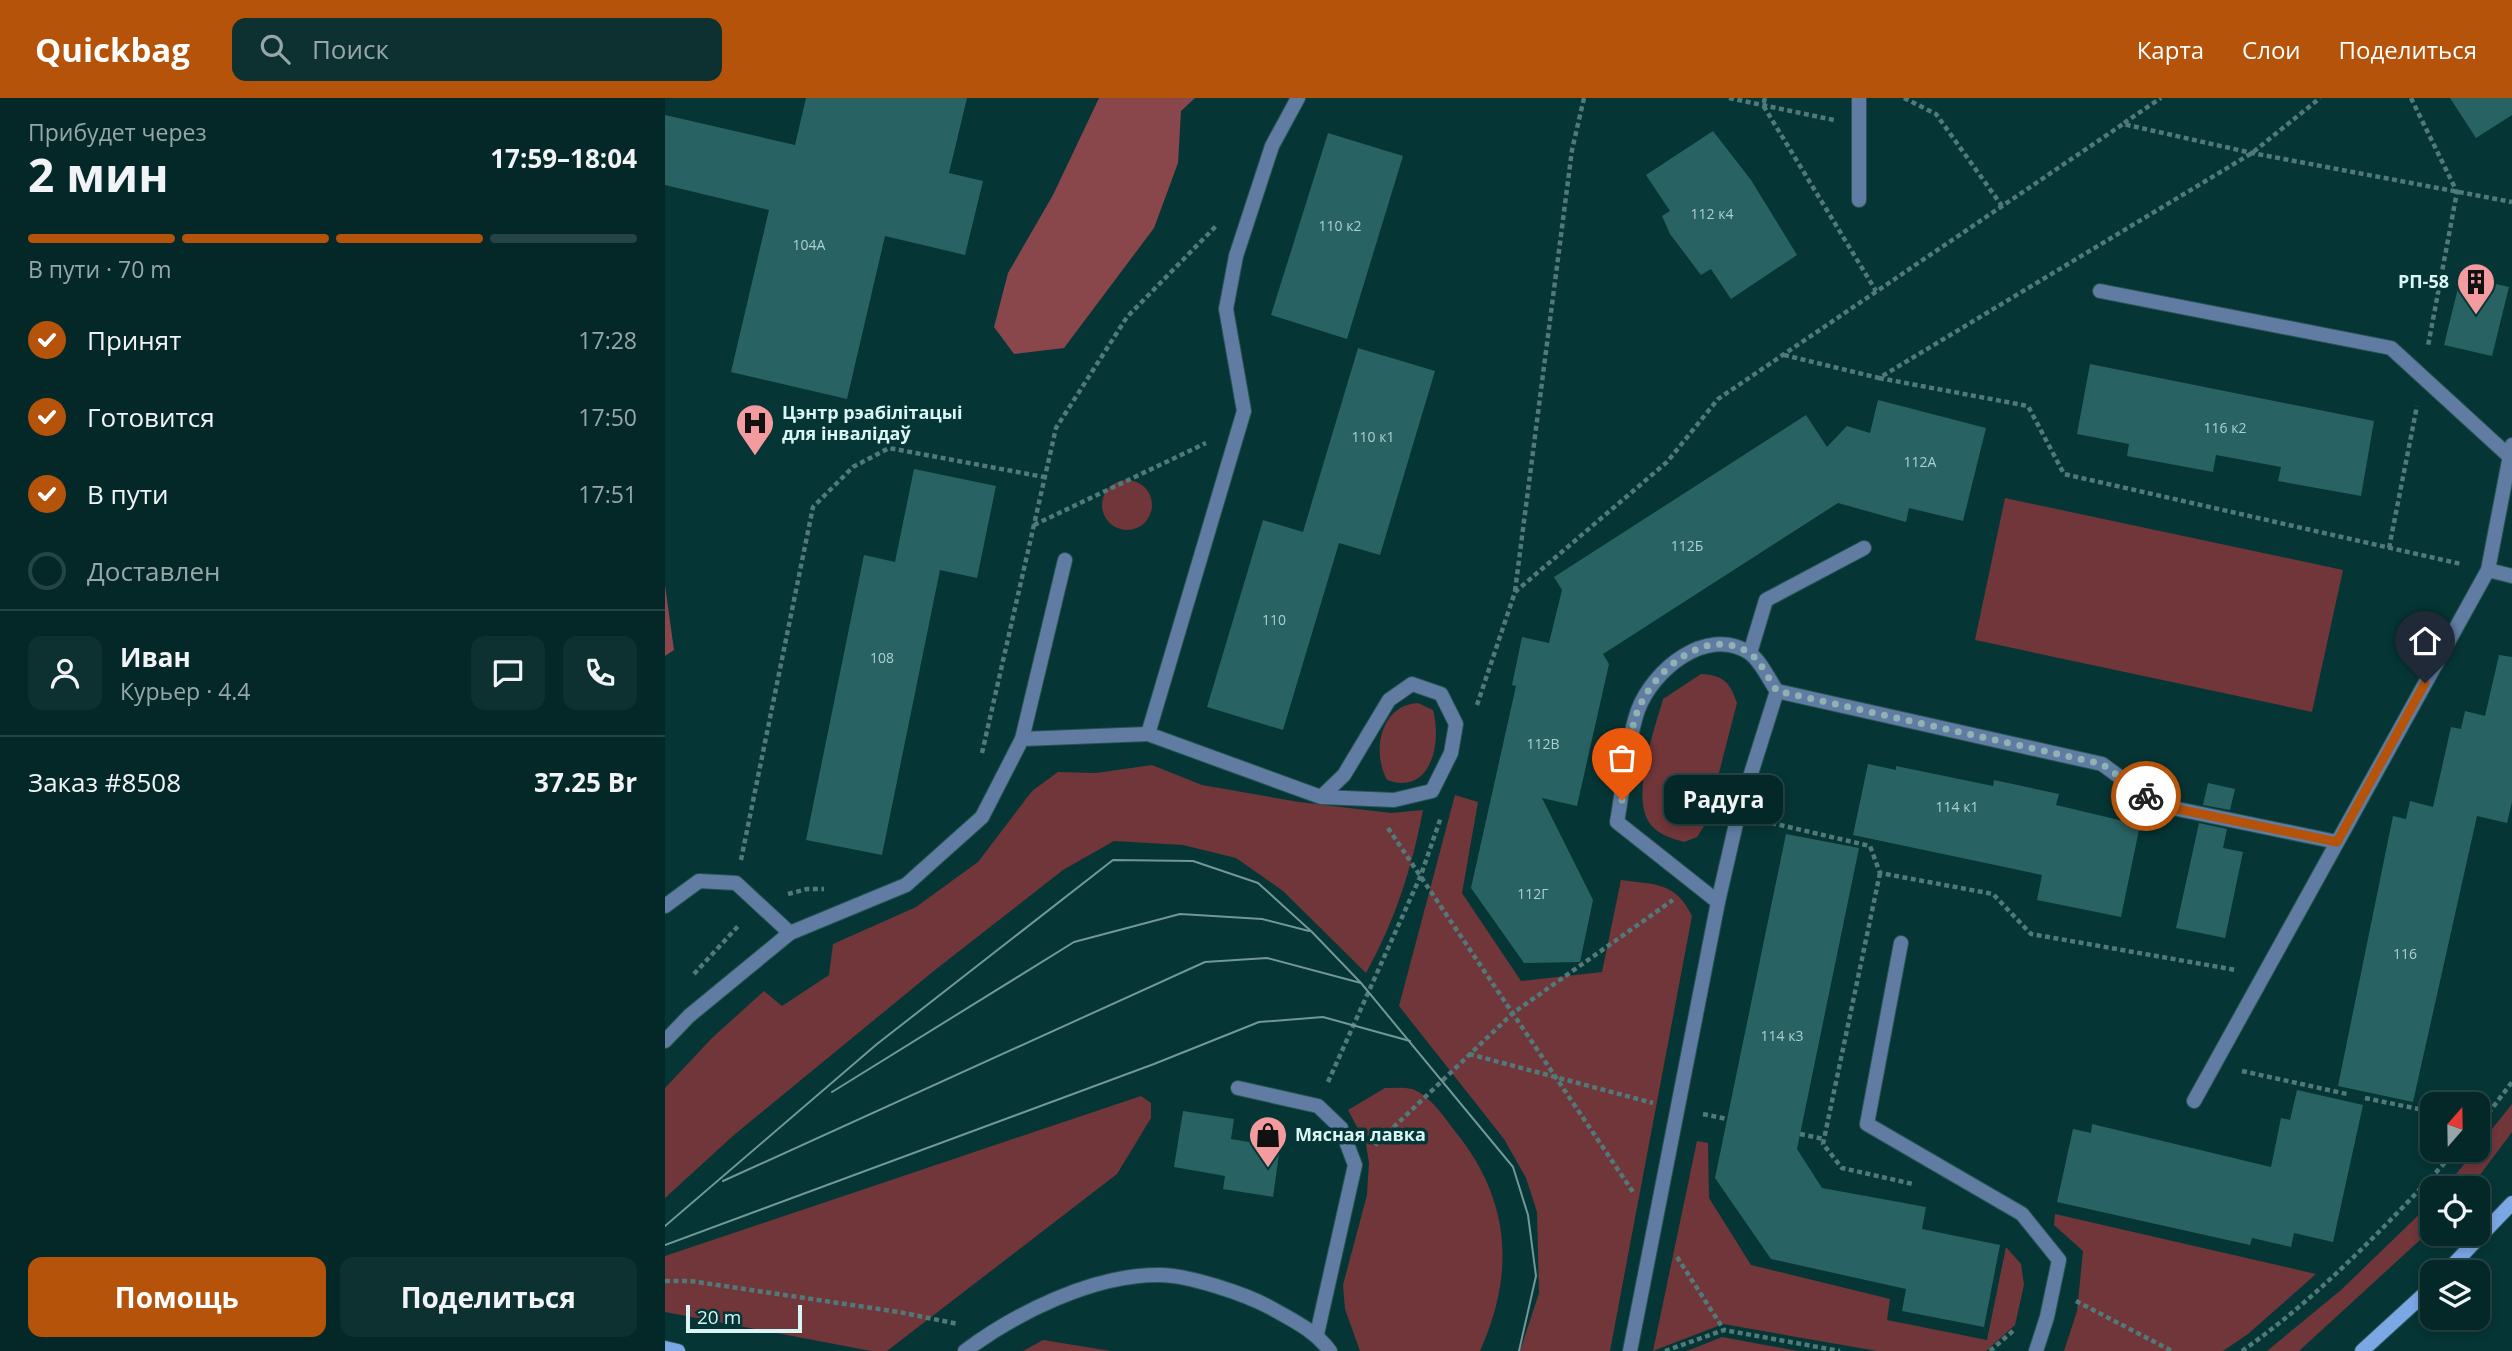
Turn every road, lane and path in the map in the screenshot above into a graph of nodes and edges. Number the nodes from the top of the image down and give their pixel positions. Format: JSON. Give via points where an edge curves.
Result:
{"nodes":[{"id":1,"x":1298,"y":98,"type":"edge"},
{"id":2,"x":1584,"y":98,"type":"edge"},
{"id":3,"x":1729,"y":98,"type":"edge"},
{"id":4,"x":1765,"y":98,"type":"edge"},
{"id":5,"x":1859,"y":98,"type":"edge"},
{"id":6,"x":1904,"y":98,"type":"edge"},
{"id":7,"x":2161,"y":98,"type":"edge"},
{"id":8,"x":2320,"y":98,"type":"edge"},
{"id":9,"x":2411,"y":98,"type":"edge"},
{"id":10,"x":1763,"y":105,"type":"junction"},
{"id":11,"x":2123,"y":124,"type":"junction"},
{"id":12,"x":1859,"y":125,"type":"junction"},
{"id":13,"x":2252,"y":153,"type":"junction"},
{"id":14,"x":2457,"y":192,"type":"junction"},
{"id":15,"x":1859,"y":200,"type":"dead end"},
{"id":16,"x":2512,"y":202,"type":"edge"},
{"id":17,"x":2003,"y":206,"type":"junction"},
{"id":18,"x":1222,"y":220,"type":"dead end"},
{"id":19,"x":1877,"y":291,"type":"junction"},
{"id":20,"x":2100,"y":291,"type":"dead end"},
{"id":21,"x":1783,"y":355,"type":"junction"},
{"id":22,"x":2422,"y":377,"type":"junction"},
{"id":23,"x":1879,"y":378,"type":"junction"},
{"id":24,"x":1239,"y":427,"type":"junction"},
{"id":25,"x":2511,"y":450,"type":"edge"},
{"id":26,"x":1044,"y":477,"type":"junction"},
{"id":27,"x":1033,"y":526,"type":"junction"},
{"id":28,"x":1864,"y":548,"type":"dead end"},
{"id":29,"x":2389,"y":548,"type":"junction"},
{"id":30,"x":1065,"y":560,"type":"dead end"},
{"id":31,"x":2488,"y":570,"type":"junction"},
{"id":32,"x":2512,"y":576,"type":"edge"},
{"id":33,"x":1514,"y":592,"type":"junction"},
{"id":34,"x":1750,"y":653,"type":"junction"},
{"id":35,"x":1777,"y":691,"type":"junction"},
{"id":36,"x":1481,"y":702,"type":"junction"},
{"id":37,"x":1476,"y":714,"type":"dead end"},
{"id":38,"x":1456,"y":724,"type":"junction"},
{"id":39,"x":1148,"y":734,"type":"junction"},
{"id":40,"x":1022,"y":738,"type":"junction"},
{"id":41,"x":979,"y":765,"type":"dead end"},
{"id":42,"x":1321,"y":797,"type":"junction"},
{"id":43,"x":1358,"y":799,"type":"junction"},
{"id":44,"x":1442,"y":813,"type":"dead end"},
{"id":45,"x":1738,"y":815,"type":"junction"},
{"id":46,"x":2337,"y":842,"type":"junction"},
{"id":47,"x":1421,"y":875,"type":"junction"},
{"id":48,"x":736,"y":883,"type":"junction"},
{"id":49,"x":1695,"y":884,"type":"junction"},
{"id":50,"x":832,"y":888,"type":"dead end"},
{"id":51,"x":760,"y":902,"type":"junction"},
{"id":52,"x":1718,"y":902,"type":"junction"},
{"id":53,"x":665,"y":906,"type":"edge"},
{"id":54,"x":790,"y":933,"type":"junction"},
{"id":55,"x":1901,"y":943,"type":"dead end"},
{"id":56,"x":2264,"y":975,"type":"junction"},
{"id":57,"x":684,"y":985,"type":"dead end"},
{"id":58,"x":1513,"y":1013,"type":"junction"},
{"id":59,"x":665,"y":1041,"type":"edge"},
{"id":60,"x":1468,"y":1054,"type":"junction"},
{"id":61,"x":2214,"y":1064,"type":"junction"},
{"id":62,"x":1557,"y":1080,"type":"junction"},
{"id":63,"x":2512,"y":1082,"type":"edge"},
{"id":64,"x":1238,"y":1088,"type":"dead end"},
{"id":65,"x":2347,"y":1094,"type":"dead end"},
{"id":66,"x":2365,"y":1098,"type":"dead end"},
{"id":67,"x":2194,"y":1101,"type":"dead end"},
{"id":68,"x":1318,"y":1105,"type":"junction"},
{"id":69,"x":1676,"y":1109,"type":"junction"},
{"id":70,"x":2420,"y":1109,"type":"edge"},
{"id":71,"x":2490,"y":1110,"type":"edge"},
{"id":72,"x":1800,"y":1134,"type":"dead end"},
{"id":73,"x":1824,"y":1139,"type":"dead end"},
{"id":74,"x":2446,"y":1162,"type":"edge"},
{"id":75,"x":1355,"y":1165,"type":"junction"},
{"id":76,"x":2512,"y":1203,"type":"edge"},
{"id":77,"x":1656,"y":1225,"type":"junction"},
{"id":78,"x":2458,"y":1260,"type":"edge"},
{"id":79,"x":665,"y":1282,"type":"edge"},
{"id":80,"x":2053,"y":1289,"type":"junction"},
{"id":81,"x":2420,"y":1298,"type":"edge"},
{"id":82,"x":1724,"y":1330,"type":"junction"},
{"id":83,"x":993,"y":1331,"type":"junction"},
{"id":84,"x":1317,"y":1334,"type":"junction"},
{"id":85,"x":665,"y":1348,"type":"edge"},
{"id":86,"x":678,"y":1351,"type":"edge"},
{"id":87,"x":965,"y":1351,"type":"edge"},
{"id":88,"x":1330,"y":1351,"type":"edge"},
{"id":89,"x":1630,"y":1351,"type":"edge"},
{"id":90,"x":1665,"y":1351,"type":"edge"},
{"id":91,"x":1840,"y":1351,"type":"edge"},
{"id":92,"x":2036,"y":1351,"type":"edge"},
{"id":93,"x":2172,"y":1351,"type":"edge"},
{"id":94,"x":2242,"y":1351,"type":"edge"},
{"id":95,"x":2362,"y":1351,"type":"edge"}],
"edges":[{"from":1,"to":24,"type":"lane","via":[[1272,146],[1236,256],[1226,309],[1244,411]]},
{"from":2,"to":33,"type":"path","via":[[1572,150]]},
{"from":3,"to":10,"type":"path"},
{"from":4,"to":10,"type":"path"},
{"from":5,"to":12,"type":"lane"},
{"from":6,"to":17,"type":"path","via":[[1936,114]]},
{"from":7,"to":11,"type":"path"},
{"from":8,"to":13,"type":"path"},
{"from":9,"to":14,"type":"path"},
{"from":10,"to":12,"type":"path"},
{"from":10,"to":19,"type":"path"},
{"from":11,"to":13,"type":"path"},
{"from":11,"to":17,"type":"path"},
{"from":12,"to":15,"type":"lane"},
{"from":13,"to":14,"type":"path"},
{"from":13,"to":23,"type":"path"},
{"from":14,"to":16,"type":"path"},
{"from":14,"to":22,"type":"path"},
{"from":17,"to":19,"type":"path"},
{"from":18,"to":26,"type":"path","via":[[1126,317],[1056,428]]},
{"from":19,"to":21,"type":"path"},
{"from":20,"to":22,"type":"lane","via":[[2391,348]]},
{"from":21,"to":23,"type":"path"},
{"from":21,"to":33,"type":"path","via":[[1718,400],[1667,462]]},
{"from":22,"to":25,"type":"lane"},
{"from":22,"to":29,"type":"path"},
{"from":23,"to":29,"type":"path","via":[[2028,406],[2064,474]]},
{"from":24,"to":27,"type":"path"},
{"from":24,"to":39,"type":"lane"},
{"from":25,"to":31,"type":"lane"},
{"from":26,"to":27,"type":"path"},
{"from":26,"to":48,"type":"path","via":[[889,448],[853,467],[813,507]]},
{"from":27,"to":41,"type":"path"},
{"from":28,"to":34,"type":"lane","via":[[1766,600]]},
{"from":29,"to":31,"type":"path"},
{"from":30,"to":40,"type":"lane"},
{"from":31,"to":32,"type":"lane"},
{"from":31,"to":46,"type":"lane"},
{"from":33,"to":36,"type":"path"},
{"from":34,"to":35,"type":"lane"},
{"from":34,"to":49,"type":"lane","via":[[1726,643],[1695,648],[1661,674],[1638,710],[1618,822]]},
{"from":35,"to":45,"type":"lane"},
{"from":35,"to":46,"type":"lane","via":[[2102,764],[2158,805]]},
{"from":36,"to":37,"type":"path"},
{"from":36,"to":38,"type":"path"},
{"from":38,"to":42,"type":"lane","via":[[1441,694],[1412,684],[1389,700],[1344,775]]},
{"from":38,"to":43,"type":"lane","via":[[1451,753],[1432,791],[1394,800]]},
{"from":39,"to":40,"type":"lane"},
{"from":39,"to":42,"type":"lane"},
{"from":40,"to":54,"type":"lane","via":[[982,817],[906,885]]},
{"from":42,"to":43,"type":"lane"},
{"from":43,"to":47,"type":"path","via":[[1392,832]]},
{"from":44,"to":47,"type":"path"},
{"from":45,"to":52,"type":"lane"},
{"from":45,"to":56,"type":"path","via":[[1870,846],[1880,873],[1993,894],[2031,934]]},
{"from":46,"to":56,"type":"lane"},
{"from":47,"to":58,"type":"path"},
{"from":47,"to":68,"type":"path"},
{"from":48,"to":51,"type":"lane"},
{"from":48,"to":53,"type":"lane","via":[[699,881]]},
{"from":49,"to":52,"type":"lane"},
{"from":49,"to":58,"type":"path"},
{"from":50,"to":51,"type":"path","via":[[807,889]]},
{"from":51,"to":54,"type":"lane"},
{"from":51,"to":57,"type":"path"},
{"from":52,"to":69,"type":"lane"},
{"from":54,"to":59,"type":"lane"},
{"from":55,"to":80,"type":"lane","via":[[1867,1124],[2022,1214],[2059,1260]]},
{"from":56,"to":61,"type":"lane"},
{"from":58,"to":60,"type":"path"},
{"from":58,"to":62,"type":"path"},
{"from":60,"to":62,"type":"path"},
{"from":60,"to":75,"type":"path"},
{"from":61,"to":65,"type":"path"},
{"from":61,"to":67,"type":"lane"},
{"from":62,"to":69,"type":"path"},
{"from":62,"to":77,"type":"path"},
{"from":63,"to":71,"type":"path"},
{"from":64,"to":68,"type":"lane"},
{"from":66,"to":70,"type":"path"},
{"from":68,"to":75,"type":"lane","via":[[1341,1128]]},
{"from":69,"to":77,"type":"lane"},
{"from":72,"to":73,"type":"path"},
{"from":74,"to":94,"type":"path","via":[[2393,1218],[2273,1329]]},
{"from":75,"to":84,"type":"lane"},
{"from":76,"to":78,"type":"main road"},
{"from":77,"to":82,"type":"path"},
{"from":77,"to":89,"type":"lane"},
{"from":79,"to":83,"type":"path","via":[[689,1281],[899,1312]]},
{"from":80,"to":92,"type":"lane"},
{"from":80,"to":93,"type":"path"},
{"from":81,"to":95,"type":"main road"},
{"from":82,"to":90,"type":"path"},
{"from":82,"to":91,"type":"path"},
{"from":83,"to":84,"type":"lane","via":[[1081,1287],[1160,1275],[1246,1294]]},
{"from":83,"to":87,"type":"lane"},
{"from":84,"to":88,"type":"lane"},
{"from":85,"to":86,"type":"main road"}]}
